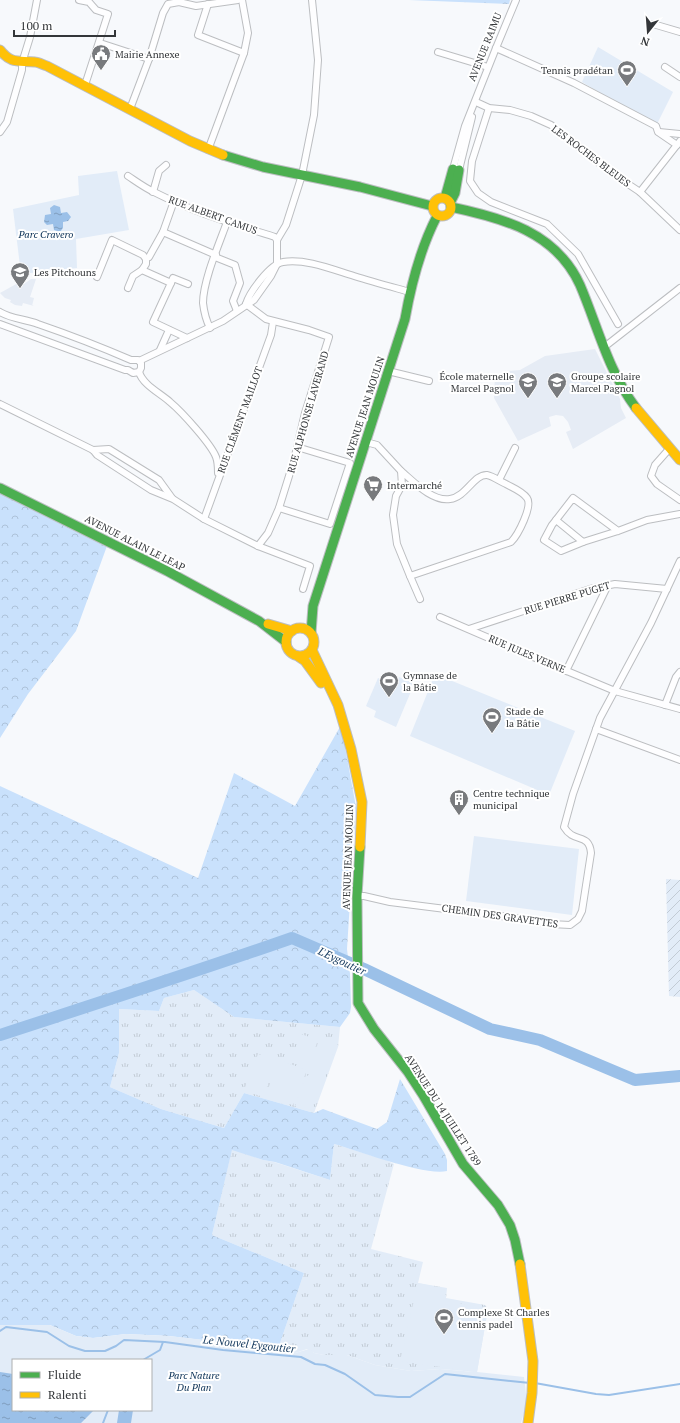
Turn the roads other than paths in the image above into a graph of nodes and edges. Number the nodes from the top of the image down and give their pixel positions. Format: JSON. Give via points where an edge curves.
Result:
{"nodes":[{"id":1,"x":37,"y":0,"type":"edge"},
{"id":2,"x":79,"y":0,"type":"edge"},
{"id":3,"x":238,"y":0,"type":"edge"},
{"id":4,"x":242,"y":0,"type":"edge"},
{"id":5,"x":312,"y":0,"type":"edge"},
{"id":6,"x":516,"y":0,"type":"edge"},
{"id":7,"x":208,"y":4,"type":"junction"},
{"id":8,"x":653,"y":24,"type":"dead end"},
{"id":9,"x":680,"y":32,"type":"edge"},
{"id":10,"x":100,"y":43,"type":"junction"},
{"id":11,"x":496,"y":48,"type":"junction"},
{"id":12,"x":0,"y":50,"type":"edge"},
{"id":13,"x":438,"y":52,"type":"dead end"},
{"id":14,"x":244,"y":53,"type":"junction"},
{"id":15,"x":149,"y":60,"type":"junction"},
{"id":16,"x":22,"y":63,"type":"junction"},
{"id":17,"x":488,"y":67,"type":"junction"},
{"id":18,"x":664,"y":67,"type":"dead end"},
{"id":19,"x":680,"y":77,"type":"edge"},
{"id":20,"x":85,"y":86,"type":"junction"},
{"id":21,"x":476,"y":102,"type":"junction"},
{"id":22,"x":489,"y":108,"type":"junction"},
{"id":23,"x":130,"y":109,"type":"junction"},
{"id":24,"x":0,"y":132,"type":"edge"},
{"id":25,"x":658,"y":132,"type":"junction"},
{"id":26,"x":680,"y":134,"type":"edge"},
{"id":27,"x":679,"y":143,"type":"edge"},
{"id":28,"x":208,"y":150,"type":"junction"},
{"id":29,"x":166,"y":165,"type":"dead end"},
{"id":30,"x":456,"y":169,"type":"joint"},
{"id":31,"x":302,"y":175,"type":"junction"},
{"id":32,"x":128,"y":176,"type":"dead end"},
{"id":33,"x":153,"y":192,"type":"junction"},
{"id":34,"x":640,"y":192,"type":"junction"},
{"id":35,"x":174,"y":201,"type":"junction"},
{"id":36,"x":449,"y":203,"type":"junction"},
{"id":37,"x":432,"y":206,"type":"junction"},
{"id":38,"x":437,"y":216,"type":"junction"},
{"id":39,"x":227,"y":222,"type":"junction"},
{"id":40,"x":680,"y":230,"type":"edge"},
{"id":41,"x":163,"y":232,"type":"junction"},
{"id":42,"x":277,"y":240,"type":"junction"},
{"id":43,"x":215,"y":256,"type":"junction"},
{"id":44,"x":148,"y":258,"type":"junction"},
{"id":45,"x":277,"y":264,"type":"junction"},
{"id":46,"x":142,"y":270,"type":"junction"},
{"id":47,"x":97,"y":277,"type":"dead end"},
{"id":48,"x":171,"y":283,"type":"junction"},
{"id":49,"x":188,"y":284,"type":"dead end"},
{"id":50,"x":128,"y":288,"type":"dead end"},
{"id":51,"x":680,"y":288,"type":"edge"},
{"id":52,"x":410,"y":292,"type":"junction"},
{"id":53,"x":246,"y":304,"type":"junction"},
{"id":54,"x":237,"y":311,"type":"junction"},
{"id":55,"x":0,"y":312,"type":"edge"},
{"id":56,"x":273,"y":322,"type":"junction"},
{"id":57,"x":0,"y":324,"type":"edge"},
{"id":58,"x":618,"y":324,"type":"dead end"},
{"id":59,"x":210,"y":328,"type":"junction"},
{"id":60,"x":170,"y":330,"type":"junction"},
{"id":61,"x":187,"y":338,"type":"junction"},
{"id":62,"x":603,"y":348,"type":"junction"},
{"id":63,"x":160,"y":350,"type":"junction"},
{"id":64,"x":132,"y":360,"type":"junction"},
{"id":65,"x":140,"y":361,"type":"junction"},
{"id":66,"x":128,"y":370,"type":"junction"},
{"id":67,"x":388,"y":371,"type":"junction"},
{"id":68,"x":138,"y":372,"type":"junction"},
{"id":69,"x":428,"y":382,"type":"dead end"},
{"id":70,"x":0,"y":404,"type":"edge"},
{"id":71,"x":646,"y":422,"type":"junction"},
{"id":72,"x":366,"y":442,"type":"junction"},
{"id":73,"x":297,"y":446,"type":"junction"},
{"id":74,"x":515,"y":448,"type":"dead end"},
{"id":75,"x":670,"y":448,"type":"junction"},
{"id":76,"x":92,"y":450,"type":"junction"},
{"id":77,"x":680,"y":452,"type":"edge"},
{"id":78,"x":680,"y":460,"type":"edge"},
{"id":79,"x":401,"y":471,"type":"junction"},
{"id":80,"x":218,"y":478,"type":"junction"},
{"id":81,"x":499,"y":480,"type":"junction"},
{"id":82,"x":0,"y":488,"type":"edge"},
{"id":83,"x":173,"y":499,"type":"junction"},
{"id":84,"x":680,"y":500,"type":"edge"},
{"id":85,"x":278,"y":508,"type":"junction"},
{"id":86,"x":680,"y":514,"type":"edge"},
{"id":87,"x":204,"y":519,"type":"junction"},
{"id":88,"x":556,"y":520,"type":"junction"},
{"id":89,"x":618,"y":531,"type":"junction"},
{"id":90,"x":583,"y":542,"type":"junction"},
{"id":91,"x":258,"y":546,"type":"junction"},
{"id":92,"x":680,"y":562,"type":"edge"},
{"id":93,"x":410,"y":576,"type":"junction"},
{"id":94,"x":608,"y":586,"type":"junction"},
{"id":95,"x":303,"y":589,"type":"dead end"},
{"id":96,"x":667,"y":589,"type":"junction"},
{"id":97,"x":420,"y":598,"type":"dead end"},
{"id":98,"x":313,"y":606,"type":"junction"},
{"id":99,"x":440,"y":617,"type":"dead end"},
{"id":100,"x":259,"y":621,"type":"junction"},
{"id":101,"x":295,"y":629,"type":"junction"},
{"id":102,"x":469,"y":629,"type":"junction"},
{"id":103,"x":311,"y":633,"type":"junction"},
{"id":104,"x":286,"y":642,"type":"junction"},
{"id":105,"x":312,"y":650,"type":"junction"},
{"id":106,"x":299,"y":657,"type":"junction"},
{"id":107,"x":566,"y":671,"type":"junction"},
{"id":108,"x":680,"y":672,"type":"edge"},
{"id":109,"x":615,"y":691,"type":"junction"},
{"id":110,"x":666,"y":705,"type":"junction"},
{"id":111,"x":680,"y":709,"type":"edge"},
{"id":112,"x":342,"y":718,"type":"junction"},
{"id":113,"x":596,"y":729,"type":"junction"},
{"id":114,"x":680,"y":760,"type":"edge"},
{"id":115,"x":357,"y":896,"type":"junction"},
{"id":116,"x":357,"y":974,"type":"joint"},
{"id":117,"x":528,"y":1423,"type":"edge"}],
"edges":[{"from":1,"to":16,"type":"street"},
{"from":2,"to":10,"type":"street","via":[[89,2],[96,10],[108,14]]},
{"from":3,"to":7,"type":"street"},
{"from":4,"to":14,"type":"street","via":[[248,33]]},
{"from":5,"to":31,"type":"street","via":[[318,68],[314,115]]},
{"from":6,"to":11,"type":"street","name":"AVENUE RAIMU"},
{"from":7,"to":14,"type":"street","via":[[198,35]]},
{"from":7,"to":15,"type":"street","via":[[168,4]]},
{"from":8,"to":9,"type":"street"},
{"from":10,"to":15,"type":"street"},
{"from":10,"to":20,"type":"street"},
{"from":11,"to":17,"type":"street","name":"AVENUE RAIMU"},
{"from":11,"to":25,"type":"street","via":[[581,86],[656,126]]},
{"from":12,"to":16,"type":"street","via":[[11,60]]},
{"from":13,"to":17,"type":"street"},
{"from":14,"to":28,"type":"street"},
{"from":15,"to":23,"type":"street"},
{"from":16,"to":20,"type":"street","via":[[36,62],[47,66]]},
{"from":16,"to":24,"type":"street","via":[[7,122]]},
{"from":17,"to":21,"type":"street","name":"AVENUE RAIMU"},
{"from":18,"to":19,"type":"street"},
{"from":20,"to":23,"type":"street"},
{"from":21,"to":22,"type":"street","name":"LES ROCHES BLEUES"},
{"from":21,"to":30,"type":"street","name":"AVENUE RAIMU"},
{"from":22,"to":34,"type":"street","name":"LES ROCHES BLEUES","via":[[510,110],[551,125]]},
{"from":22,"to":58,"type":"street","via":[[472,161],[470,181],[478,193],[491,202],[546,224],[578,254]]},
{"from":23,"to":28,"type":"street"},
{"from":25,"to":26,"type":"street"},
{"from":25,"to":27,"type":"street"},
{"from":27,"to":34,"type":"street"},
{"from":28,"to":31,"type":"street","via":[[243,162]]},
{"from":29,"to":33,"type":"street","via":[[159,171]]},
{"from":30,"to":36,"type":"street","name":"AVENUE RAIMU","via":[[455,192]]},
{"from":31,"to":37,"type":"street"},
{"from":31,"to":42,"type":"street","via":[[286,226]]},
{"from":32,"to":33,"type":"street","name":"RUE ALBERT CAMUS"},
{"from":33,"to":35,"type":"street","name":"RUE ALBERT CAMUS"},
{"from":34,"to":40,"type":"street","name":"LES ROCHES BLEUES"},
{"from":35,"to":39,"type":"street","name":"RUE ALBERT CAMUS"},
{"from":35,"to":41,"type":"street"},
{"from":36,"to":37,"type":"street","via":[[437,199]]},
{"from":36,"to":38,"type":"street","via":[[450,210],[446,215]]},
{"from":36,"to":62,"type":"street","via":[[507,220],[540,238],[554,250],[576,276]]},
{"from":37,"to":38,"type":"street"},
{"from":38,"to":52,"type":"street","name":"AVENUE JEAN MOULIN"},
{"from":39,"to":42,"type":"street","name":"RUE ALBERT CAMUS","via":[[275,237]]},
{"from":39,"to":43,"type":"street"},
{"from":41,"to":43,"type":"street"},
{"from":41,"to":44,"type":"street"},
{"from":42,"to":45,"type":"street"},
{"from":43,"to":54,"type":"street","via":[[235,265],[240,283],[233,301]]},
{"from":43,"to":59,"type":"street","via":[[205,289],[204,303],[205,317]]},
{"from":44,"to":46,"type":"street"},
{"from":44,"to":47,"type":"street","via":[[112,240]]},
{"from":45,"to":52,"type":"street","via":[[312,264]]},
{"from":45,"to":53,"type":"street","via":[[268,270],[248,296]]},
{"from":46,"to":48,"type":"street"},
{"from":46,"to":50,"type":"street","via":[[133,276]]},
{"from":48,"to":49,"type":"street","via":[[173,278]]},
{"from":48,"to":60,"type":"street","via":[[153,322]]},
{"from":51,"to":62,"type":"street"},
{"from":52,"to":67,"type":"street","name":"AVENUE JEAN MOULIN","via":[[405,319]]},
{"from":53,"to":54,"type":"street"},
{"from":53,"to":56,"type":"street","name":"RUE ALPHONSE LAVERAND"},
{"from":54,"to":59,"type":"street"},
{"from":55,"to":64,"type":"street","via":[[57,330]]},
{"from":56,"to":73,"type":"street","name":"RUE ALPHONSE LAVERAND","via":[[329,337]]},
{"from":56,"to":80,"type":"street","name":"RUE CLÉMENT MAILLOT","via":[[270,340]]},
{"from":57,"to":66,"type":"street"},
{"from":59,"to":61,"type":"street"},
{"from":60,"to":61,"type":"street"},
{"from":60,"to":63,"type":"street"},
{"from":61,"to":63,"type":"street"},
{"from":62,"to":71,"type":"street","via":[[618,381]]},
{"from":63,"to":65,"type":"street"},
{"from":64,"to":65,"type":"street"},
{"from":64,"to":66,"type":"street","via":[[128,363]]},
{"from":65,"to":68,"type":"street","via":[[142,368]]},
{"from":66,"to":68,"type":"street","via":[[133,374]]},
{"from":67,"to":69,"type":"street"},
{"from":67,"to":72,"type":"street","name":"AVENUE JEAN MOULIN"},
{"from":68,"to":80,"type":"street","via":[[145,382],[172,403],[205,440],[216,456]]},
{"from":70,"to":76,"type":"street"},
{"from":71,"to":75,"type":"street"},
{"from":71,"to":77,"type":"street"},
{"from":72,"to":79,"type":"street","via":[[377,445]]},
{"from":72,"to":98,"type":"street","name":"AVENUE JEAN MOULIN"},
{"from":73,"to":85,"type":"street","name":"RUE ALPHONSE LAVERAND"},
{"from":73,"to":85,"type":"street","via":[[350,464],[330,524]]},
{"from":74,"to":81,"type":"street"},
{"from":75,"to":78,"type":"street"},
{"from":75,"to":84,"type":"street","via":[[655,465],[651,476],[657,484]]},
{"from":76,"to":83,"type":"street","via":[[151,490]]},
{"from":76,"to":83,"type":"street","via":[[109,450],[128,461],[159,480]]},
{"from":79,"to":81,"type":"street","via":[[437,498],[450,500],[461,495],[479,477],[487,475]]},
{"from":79,"to":93,"type":"street","via":[[402,485],[396,496],[393,515],[397,544]]},
{"from":80,"to":87,"type":"street","name":"RUE CLÉMENT MAILLOT"},
{"from":81,"to":93,"type":"street","via":[[528,499],[529,506],[511,542]]},
{"from":82,"to":100,"type":"street","name":"AVENUE ALAIN LE LEAP","via":[[167,571]]},
{"from":83,"to":87,"type":"street"},
{"from":85,"to":91,"type":"street","name":"RUE ALPHONSE LAVERAND","via":[[268,533]]},
{"from":86,"to":89,"type":"street","via":[[647,520]]},
{"from":87,"to":91,"type":"street"},
{"from":88,"to":89,"type":"street","via":[[573,498]]},
{"from":88,"to":90,"type":"street"},
{"from":88,"to":90,"type":"street","via":[[544,540],[561,551]]},
{"from":89,"to":90,"type":"street"},
{"from":91,"to":95,"type":"street","via":[[310,566]]},
{"from":92,"to":96,"type":"street","name":"CHEMIN DES GRAVETTES"},
{"from":93,"to":97,"type":"street"},
{"from":94,"to":96,"type":"street","name":"RUE PIERRE PUGET","via":[[615,584]]},
{"from":94,"to":102,"type":"street","name":"RUE PIERRE PUGET","via":[[590,589]]},
{"from":94,"to":107,"type":"street"},
{"from":96,"to":109,"type":"street","name":"CHEMIN DES GRAVETTES"},
{"from":98,"to":101,"type":"street","name":"AVENUE JEAN MOULIN"},
{"from":98,"to":103,"type":"street","name":"AVENUE JEAN MOULIN"},
{"from":99,"to":102,"type":"street","name":"RUE JULES VERNE"},
{"from":100,"to":101,"type":"street","name":"AVENUE ALAIN LE LEAP"},
{"from":100,"to":104,"type":"street","name":"AVENUE ALAIN LE LEAP"},
{"from":101,"to":103,"type":"street","via":[[305,629]]},
{"from":101,"to":104,"type":"street","via":[[287,636]]},
{"from":102,"to":107,"type":"street","name":"RUE JULES VERNE"},
{"from":103,"to":105,"type":"street","via":[[314,640]]},
{"from":104,"to":106,"type":"street","via":[[290,652]]},
{"from":105,"to":106,"type":"street"},
{"from":105,"to":112,"type":"street","name":"AVENUE JEAN MOULIN"},
{"from":106,"to":112,"type":"street","name":"AVENUE JEAN MOULIN","via":[[315,673]]},
{"from":107,"to":109,"type":"street","name":"RUE JULES VERNE"},
{"from":108,"to":110,"type":"street"},
{"from":109,"to":110,"type":"street","name":"RUE JULES VERNE"},
{"from":109,"to":113,"type":"street","name":"CHEMIN DES GRAVETTES"},
{"from":110,"to":111,"type":"street","name":"RUE JULES VERNE"},
{"from":112,"to":115,"type":"street","name":"AVENUE JEAN MOULIN","via":[[362,802]]},
{"from":113,"to":114,"type":"street"},
{"from":113,"to":115,"type":"street","name":"CHEMIN DES GRAVETTES","via":[[564,827],[568,834],[587,841],[591,853],[582,912],[570,925]]},
{"from":115,"to":116,"type":"street","name":"AVENUE JEAN MOULIN"},
{"from":116,"to":117,"type":"street","name":"AVENUE DU 14 JUILLET 1789","via":[[358,1003],[374,1029],[408,1072],[463,1164],[498,1204],[510,1225],[520,1265],[533,1361]]}]}
